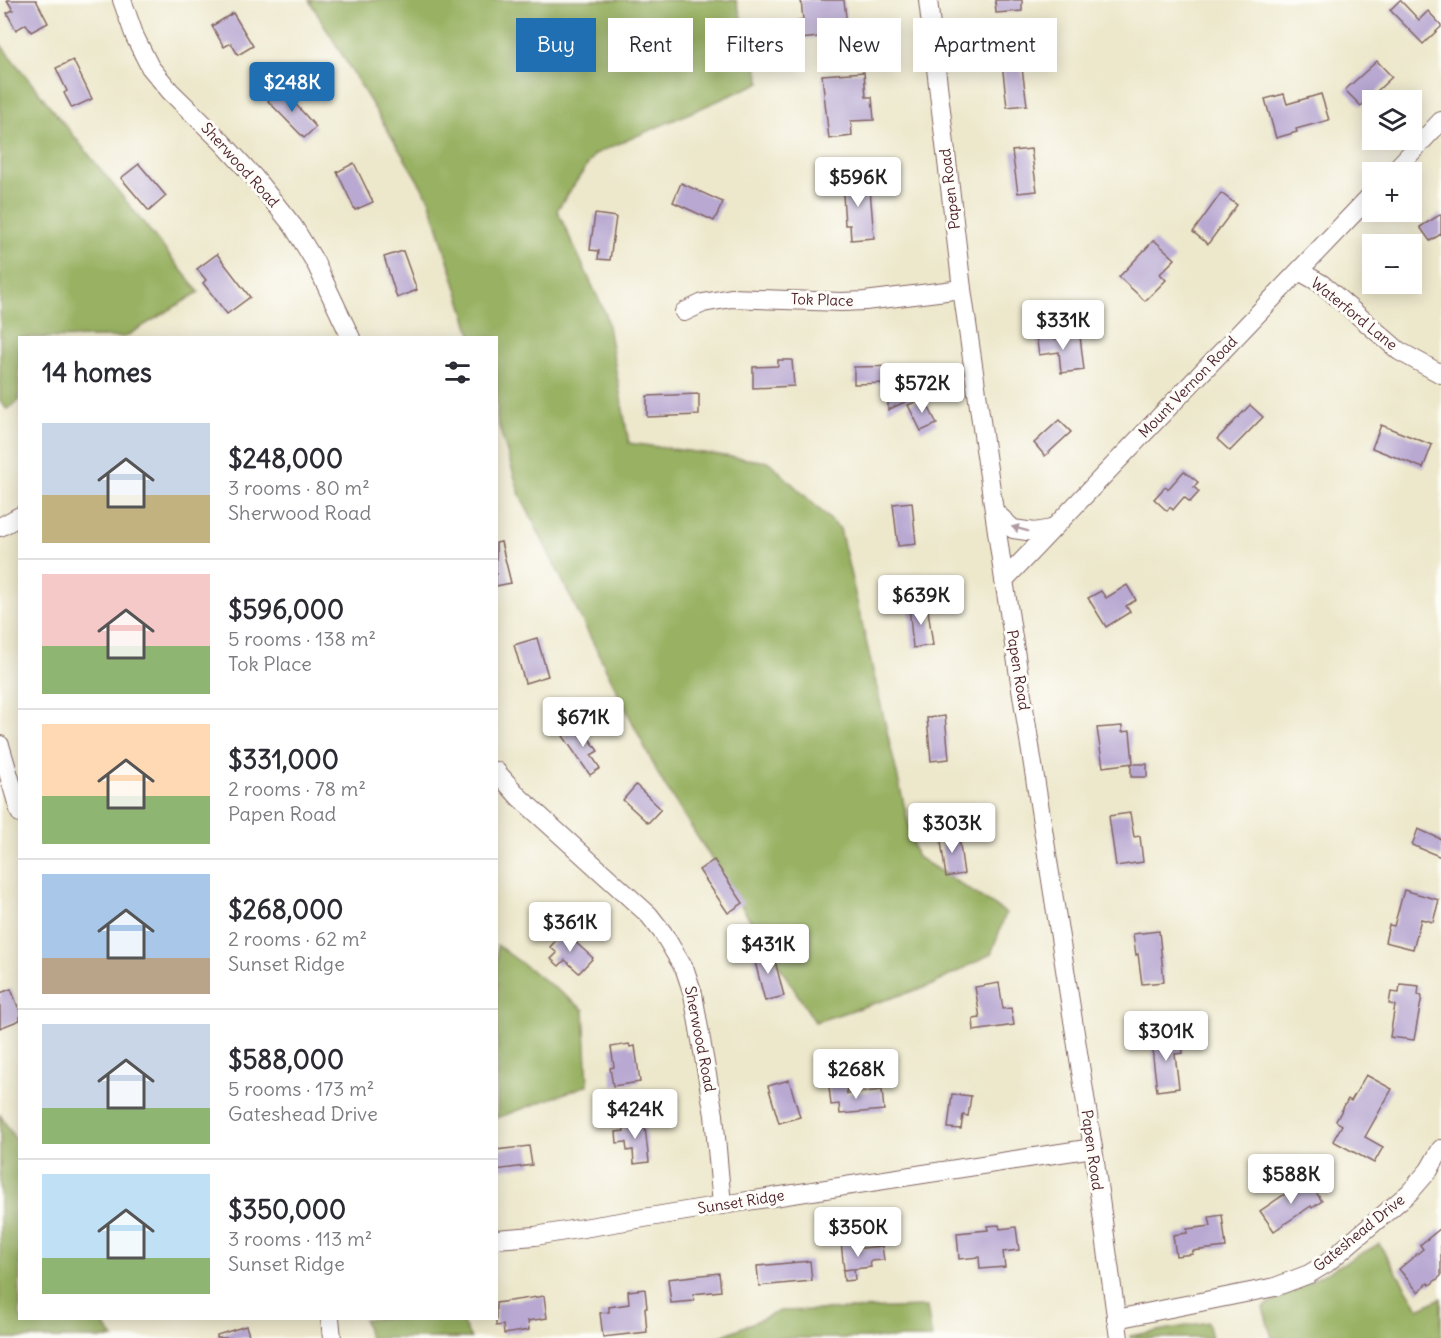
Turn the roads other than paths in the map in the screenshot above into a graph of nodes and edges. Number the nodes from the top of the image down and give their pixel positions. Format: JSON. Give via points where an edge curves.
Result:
{"nodes":[{"id":1,"x":122,"y":0,"type":"edge"},
{"id":2,"x":928,"y":0,"type":"edge"},
{"id":3,"x":1441,"y":121,"type":"edge"},
{"id":4,"x":1402,"y":162,"type":"edge"},
{"id":5,"x":1362,"y":205,"type":"edge"},
{"id":6,"x":1299,"y":271,"type":"junction"},
{"id":7,"x":962,"y":288,"type":"junction"},
{"id":8,"x":684,"y":312,"type":"dead end"},
{"id":9,"x":351,"y":336,"type":"edge"},
{"id":10,"x":1441,"y":374,"type":"edge"},
{"id":11,"x":994,"y":511,"type":"junction"},
{"id":12,"x":18,"y":517,"type":"edge"},
{"id":13,"x":0,"y":527,"type":"edge"},
{"id":14,"x":1052,"y":529,"type":"junction"},
{"id":15,"x":1004,"y":580,"type":"junction"},
{"id":16,"x":0,"y":745,"type":"edge"},
{"id":17,"x":498,"y":773,"type":"edge"},
{"id":18,"x":18,"y":806,"type":"edge"},
{"id":19,"x":1093,"y":1148,"type":"junction"},
{"id":20,"x":1441,"y":1149,"type":"edge"},
{"id":21,"x":722,"y":1205,"type":"junction"},
{"id":22,"x":498,"y":1239,"type":"edge"},
{"id":23,"x":1116,"y":1319,"type":"junction"},
{"id":24,"x":330,"y":1320,"type":"edge"},
{"id":25,"x":332,"y":1338,"type":"edge"},
{"id":26,"x":1119,"y":1338,"type":"edge"}],
"edges":[{"from":1,"to":9,"type":"street","name":"Sherwood Road","via":[[150,67],[254,177],[293,226]]},
{"from":2,"to":7,"type":"street","name":"Papen Road"},
{"from":3,"to":4,"type":"street"},
{"from":5,"to":6,"type":"street","name":"Mount Vernon Road"},
{"from":6,"to":10,"type":"street","name":"Waterford Lane","via":[[1322,284],[1399,351]]},
{"from":6,"to":14,"type":"street","name":"Mount Vernon Road"},
{"from":7,"to":8,"type":"street","name":"Tok Place","via":[[865,301],[731,298],[703,303]]},
{"from":7,"to":11,"type":"street","name":"Papen Road"},
{"from":14,"to":11,"type":"street","one_way":true,"via":[[1013,529]]},
{"from":11,"to":15,"type":"street","name":"Papen Road"},
{"from":12,"to":13,"type":"street"},
{"from":14,"to":15,"type":"street","name":"Mount Vernon Road"},
{"from":15,"to":19,"type":"street","name":"Papen Road"},
{"from":16,"to":18,"type":"street"},
{"from":17,"to":21,"type":"street","name":"Sherwood Road","via":[[649,915],[685,970],[693,994],[714,1115]]},
{"from":19,"to":21,"type":"street","name":"Sunset Ridge"},
{"from":19,"to":23,"type":"street","name":"Papen Road"},
{"from":20,"to":23,"type":"street","name":"Gateshead Drive","via":[[1410,1192],[1309,1274],[1275,1287]]},
{"from":21,"to":22,"type":"street","name":"Sunset Ridge"},
{"from":23,"to":26,"type":"street","name":"Papen Road"},
{"from":24,"to":25,"type":"street"}]}
